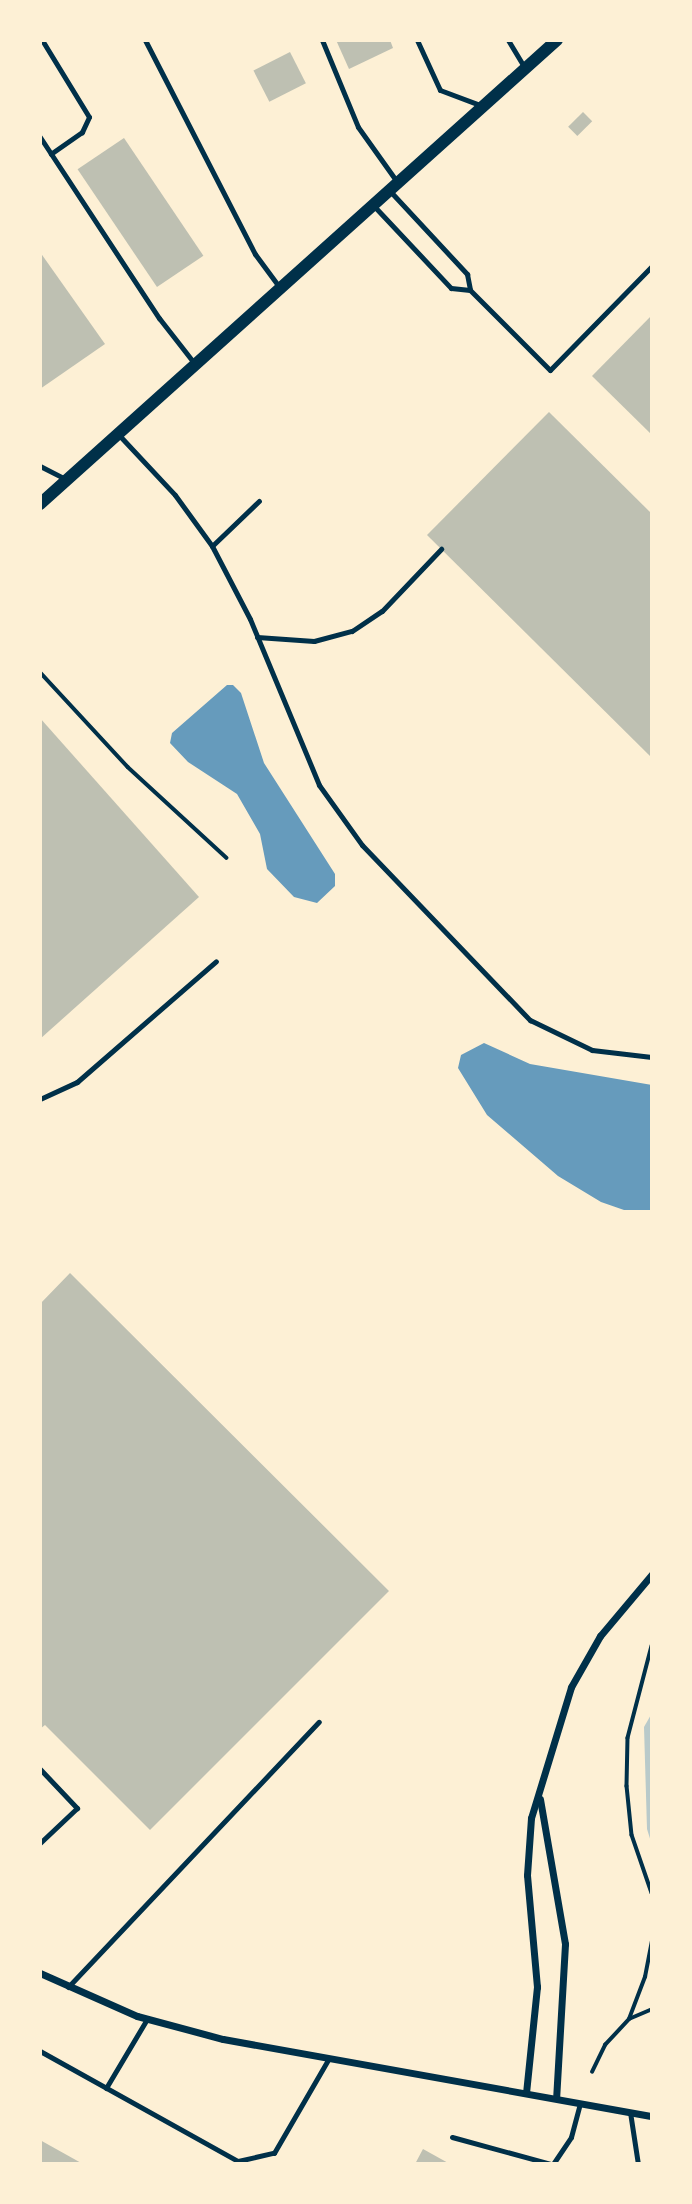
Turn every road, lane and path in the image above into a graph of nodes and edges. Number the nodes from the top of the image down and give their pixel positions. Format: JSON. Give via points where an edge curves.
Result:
{"nodes":[{"id":1,"x":42,"y":40,"type":"edge"},
{"id":2,"x":145,"y":40,"type":"edge"},
{"id":3,"x":322,"y":40,"type":"edge"},
{"id":4,"x":417,"y":40,"type":"edge"},
{"id":5,"x":508,"y":40,"type":"edge"},
{"id":6,"x":557,"y":40,"type":"edge"},
{"id":7,"x":525,"y":68,"type":"junction"},
{"id":8,"x":483,"y":106,"type":"junction"},
{"id":9,"x":40,"y":137,"type":"edge"},
{"id":10,"x":51,"y":154,"type":"junction"},
{"id":11,"x":393,"y":187,"type":"junction"},
{"id":12,"x":372,"y":205,"type":"junction"},
{"id":13,"x":652,"y":266,"type":"edge"},
{"id":14,"x":280,"y":288,"type":"junction"},
{"id":15,"x":470,"y":290,"type":"junction"},
{"id":16,"x":195,"y":364,"type":"junction"},
{"id":17,"x":118,"y":434,"type":"junction"},
{"id":18,"x":40,"y":466,"type":"edge"},
{"id":19,"x":67,"y":480,"type":"junction"},
{"id":20,"x":259,"y":501,"type":"dead end"},
{"id":21,"x":40,"y":504,"type":"edge"},
{"id":22,"x":212,"y":546,"type":"junction"},
{"id":23,"x":441,"y":549,"type":"dead end"},
{"id":24,"x":257,"y":637,"type":"junction"},
{"id":25,"x":40,"y":672,"type":"edge"},
{"id":26,"x":227,"y":858,"type":"dead end"},
{"id":27,"x":216,"y":961,"type":"dead end"},
{"id":28,"x":652,"y":1057,"type":"edge"},
{"id":29,"x":40,"y":1099,"type":"edge"},
{"id":30,"x":652,"y":1574,"type":"edge"},
{"id":31,"x":652,"y":1646,"type":"edge"},
{"id":32,"x":320,"y":1722,"type":"dead end"},
{"id":33,"x":40,"y":1769,"type":"edge"},
{"id":34,"x":540,"y":1798,"type":"junction"},
{"id":35,"x":40,"y":1843,"type":"edge"},
{"id":36,"x":652,"y":1893,"type":"edge"},
{"id":37,"x":652,"y":1940,"type":"edge"},
{"id":38,"x":40,"y":1973,"type":"edge"},
{"id":39,"x":68,"y":1987,"type":"junction"},
{"id":40,"x":652,"y":2009,"type":"edge"},
{"id":41,"x":147,"y":2019,"type":"junction"},
{"id":42,"x":629,"y":2019,"type":"junction"},
{"id":43,"x":40,"y":2051,"type":"edge"},
{"id":44,"x":328,"y":2060,"type":"junction"},
{"id":45,"x":592,"y":2072,"type":"dead end"},
{"id":46,"x":106,"y":2088,"type":"junction"},
{"id":47,"x":526,"y":2093,"type":"junction"},
{"id":48,"x":556,"y":2098,"type":"junction"},
{"id":49,"x":580,"y":2104,"type":"junction"},
{"id":50,"x":630,"y":2112,"type":"junction"},
{"id":51,"x":652,"y":2116,"type":"edge"},
{"id":52,"x":452,"y":2137,"type":"dead end"},
{"id":53,"x":552,"y":2164,"type":"edge"},
{"id":54,"x":638,"y":2164,"type":"edge"}],
"edges":[{"from":1,"to":10,"type":"lane","via":[[89,117],[82,132]]},
{"from":2,"to":14,"type":"lane","via":[[255,254]]},
{"from":3,"to":11,"type":"lane","via":[[358,127]]},
{"from":4,"to":8,"type":"lane","via":[[440,90]]},
{"from":5,"to":7,"type":"lane"},
{"from":6,"to":7,"type":"street"},
{"from":7,"to":8,"type":"street"},
{"from":8,"to":11,"type":"street"},
{"from":9,"to":10,"type":"lane"},
{"from":10,"to":16,"type":"lane","via":[[159,318]]},
{"from":11,"to":12,"type":"street"},
{"from":11,"to":15,"type":"lane","via":[[467,274]]},
{"from":12,"to":14,"type":"street"},
{"from":12,"to":15,"type":"lane","via":[[451,288]]},
{"from":13,"to":15,"type":"lane","via":[[550,370]]},
{"from":14,"to":16,"type":"street"},
{"from":16,"to":17,"type":"street"},
{"from":17,"to":19,"type":"street"},
{"from":17,"to":22,"type":"lane","via":[[175,495]]},
{"from":18,"to":19,"type":"lane"},
{"from":19,"to":21,"type":"street"},
{"from":20,"to":22,"type":"lane"},
{"from":22,"to":24,"type":"lane"},
{"from":23,"to":24,"type":"lane","via":[[382,611],[352,631],[314,641]]},
{"from":24,"to":28,"type":"lane","via":[[298,741],[331,805],[509,1003],[541,1028],[579,1046]]},
{"from":25,"to":26,"type":"path","via":[[128,767]]},
{"from":27,"to":29,"type":"lane","via":[[77,1082]]},
{"from":30,"to":34,"type":"street","via":[[600,1636],[571,1687],[547,1757]]},
{"from":31,"to":36,"type":"path","via":[[628,1738],[627,1786],[632,1835]]},
{"from":32,"to":39,"type":"lane"},
{"from":33,"to":35,"type":"lane","via":[[77,1808]]},
{"from":34,"to":47,"type":"street","via":[[528,1837],[537,1987]]},
{"from":34,"to":48,"type":"street","via":[[565,1944]]},
{"from":37,"to":42,"type":"path","via":[[645,1977]]},
{"from":38,"to":39,"type":"street"},
{"from":39,"to":41,"type":"street"},
{"from":40,"to":42,"type":"path"},
{"from":41,"to":44,"type":"street"},
{"from":41,"to":46,"type":"lane"},
{"from":42,"to":45,"type":"path","via":[[605,2045]]},
{"from":43,"to":46,"type":"lane"},
{"from":44,"to":46,"type":"lane","via":[[274,2153],[239,2161]]},
{"from":44,"to":47,"type":"street"},
{"from":47,"to":48,"type":"street"},
{"from":48,"to":49,"type":"street"},
{"from":49,"to":50,"type":"street"},
{"from":49,"to":53,"type":"lane","via":[[571,2137]]},
{"from":50,"to":51,"type":"street"},
{"from":50,"to":54,"type":"lane"},
{"from":52,"to":53,"type":"lane"}]}
